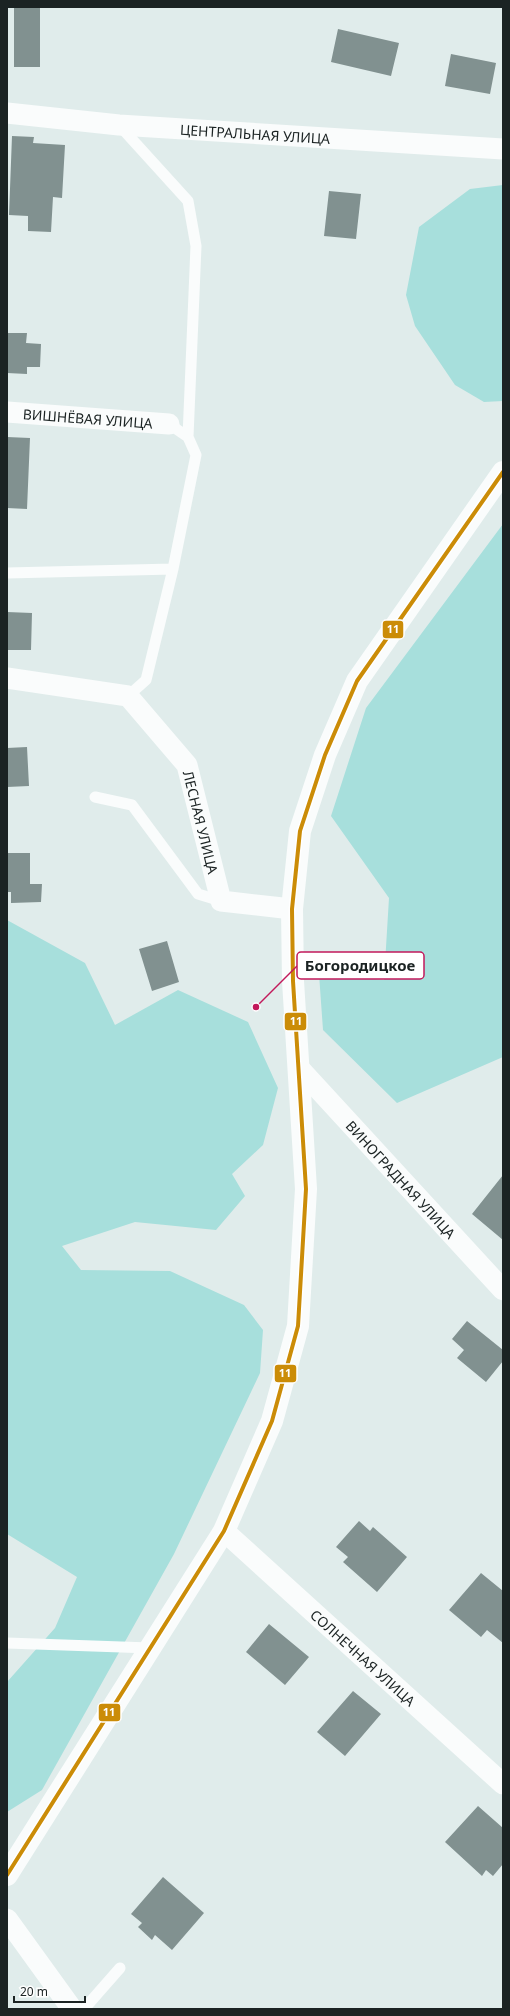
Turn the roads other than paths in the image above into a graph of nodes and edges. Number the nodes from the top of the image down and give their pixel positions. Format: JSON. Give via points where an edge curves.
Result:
{"nodes":[{"id":1,"x":7,"y":113,"type":"edge"},
{"id":2,"x":119,"y":125,"type":"junction"},
{"id":3,"x":503,"y":149,"type":"edge"},
{"id":4,"x":7,"y":412,"type":"edge"},
{"id":5,"x":169,"y":424,"type":"joint"},
{"id":6,"x":188,"y":437,"type":"junction"},
{"id":7,"x":503,"y":472,"type":"edge"},
{"id":8,"x":173,"y":569,"type":"junction"},
{"id":9,"x":7,"y":573,"type":"edge"},
{"id":10,"x":7,"y":678,"type":"edge"},
{"id":11,"x":128,"y":696,"type":"junction"},
{"id":12,"x":95,"y":797,"type":"dead end"},
{"id":13,"x":221,"y":901,"type":"junction"},
{"id":14,"x":292,"y":909,"type":"junction"},
{"id":15,"x":299,"y":1068,"type":"junction"},
{"id":16,"x":503,"y":1290,"type":"edge"},
{"id":17,"x":224,"y":1531,"type":"junction"},
{"id":18,"x":7,"y":1643,"type":"edge"},
{"id":19,"x":150,"y":1648,"type":"junction"},
{"id":20,"x":503,"y":1784,"type":"edge"},
{"id":21,"x":7,"y":1875,"type":"edge"},
{"id":22,"x":7,"y":1919,"type":"edge"},
{"id":23,"x":120,"y":1968,"type":"dead end"},
{"id":24,"x":72,"y":2009,"type":"edge"},
{"id":25,"x":84,"y":2009,"type":"edge"}],
"edges":[{"from":1,"to":2,"type":"street","name":"ЦЕНТРАЛЬНАЯ УЛИЦА"},
{"from":2,"to":3,"type":"street","name":"ЦЕНТРАЛЬНАЯ УЛИЦА"},
{"from":2,"to":6,"type":"lane","via":[[188,201],[196,246]]},
{"from":4,"to":5,"type":"street","name":"ВИШНЁВАЯ УЛИЦА"},
{"from":5,"to":6,"type":"lane"},
{"from":6,"to":8,"type":"lane","via":[[196,455]]},
{"from":7,"to":14,"type":"street","via":[[357,681],[325,755],[300,832]]},
{"from":8,"to":9,"type":"lane"},
{"from":8,"to":11,"type":"lane","via":[[146,680]]},
{"from":10,"to":11,"type":"street"},
{"from":11,"to":13,"type":"street","name":"ЛЕСНАЯ УЛИЦА","via":[[187,765]]},
{"from":12,"to":13,"type":"lane","via":[[132,805],[198,894]]},
{"from":13,"to":14,"type":"street"},
{"from":14,"to":15,"type":"street","via":[[293,981]]},
{"from":15,"to":16,"type":"street","name":"ВИНОГРАДНАЯ УЛИЦА"},
{"from":15,"to":17,"type":"street","via":[[306,1189],[298,1326],[272,1421]]},
{"from":17,"to":19,"type":"street"},
{"from":17,"to":20,"type":"street","name":"СОЛНЕЧНАЯ УЛИЦА"},
{"from":18,"to":19,"type":"lane"},
{"from":19,"to":21,"type":"street"},
{"from":22,"to":24,"type":"street"},
{"from":23,"to":25,"type":"lane"}]}
